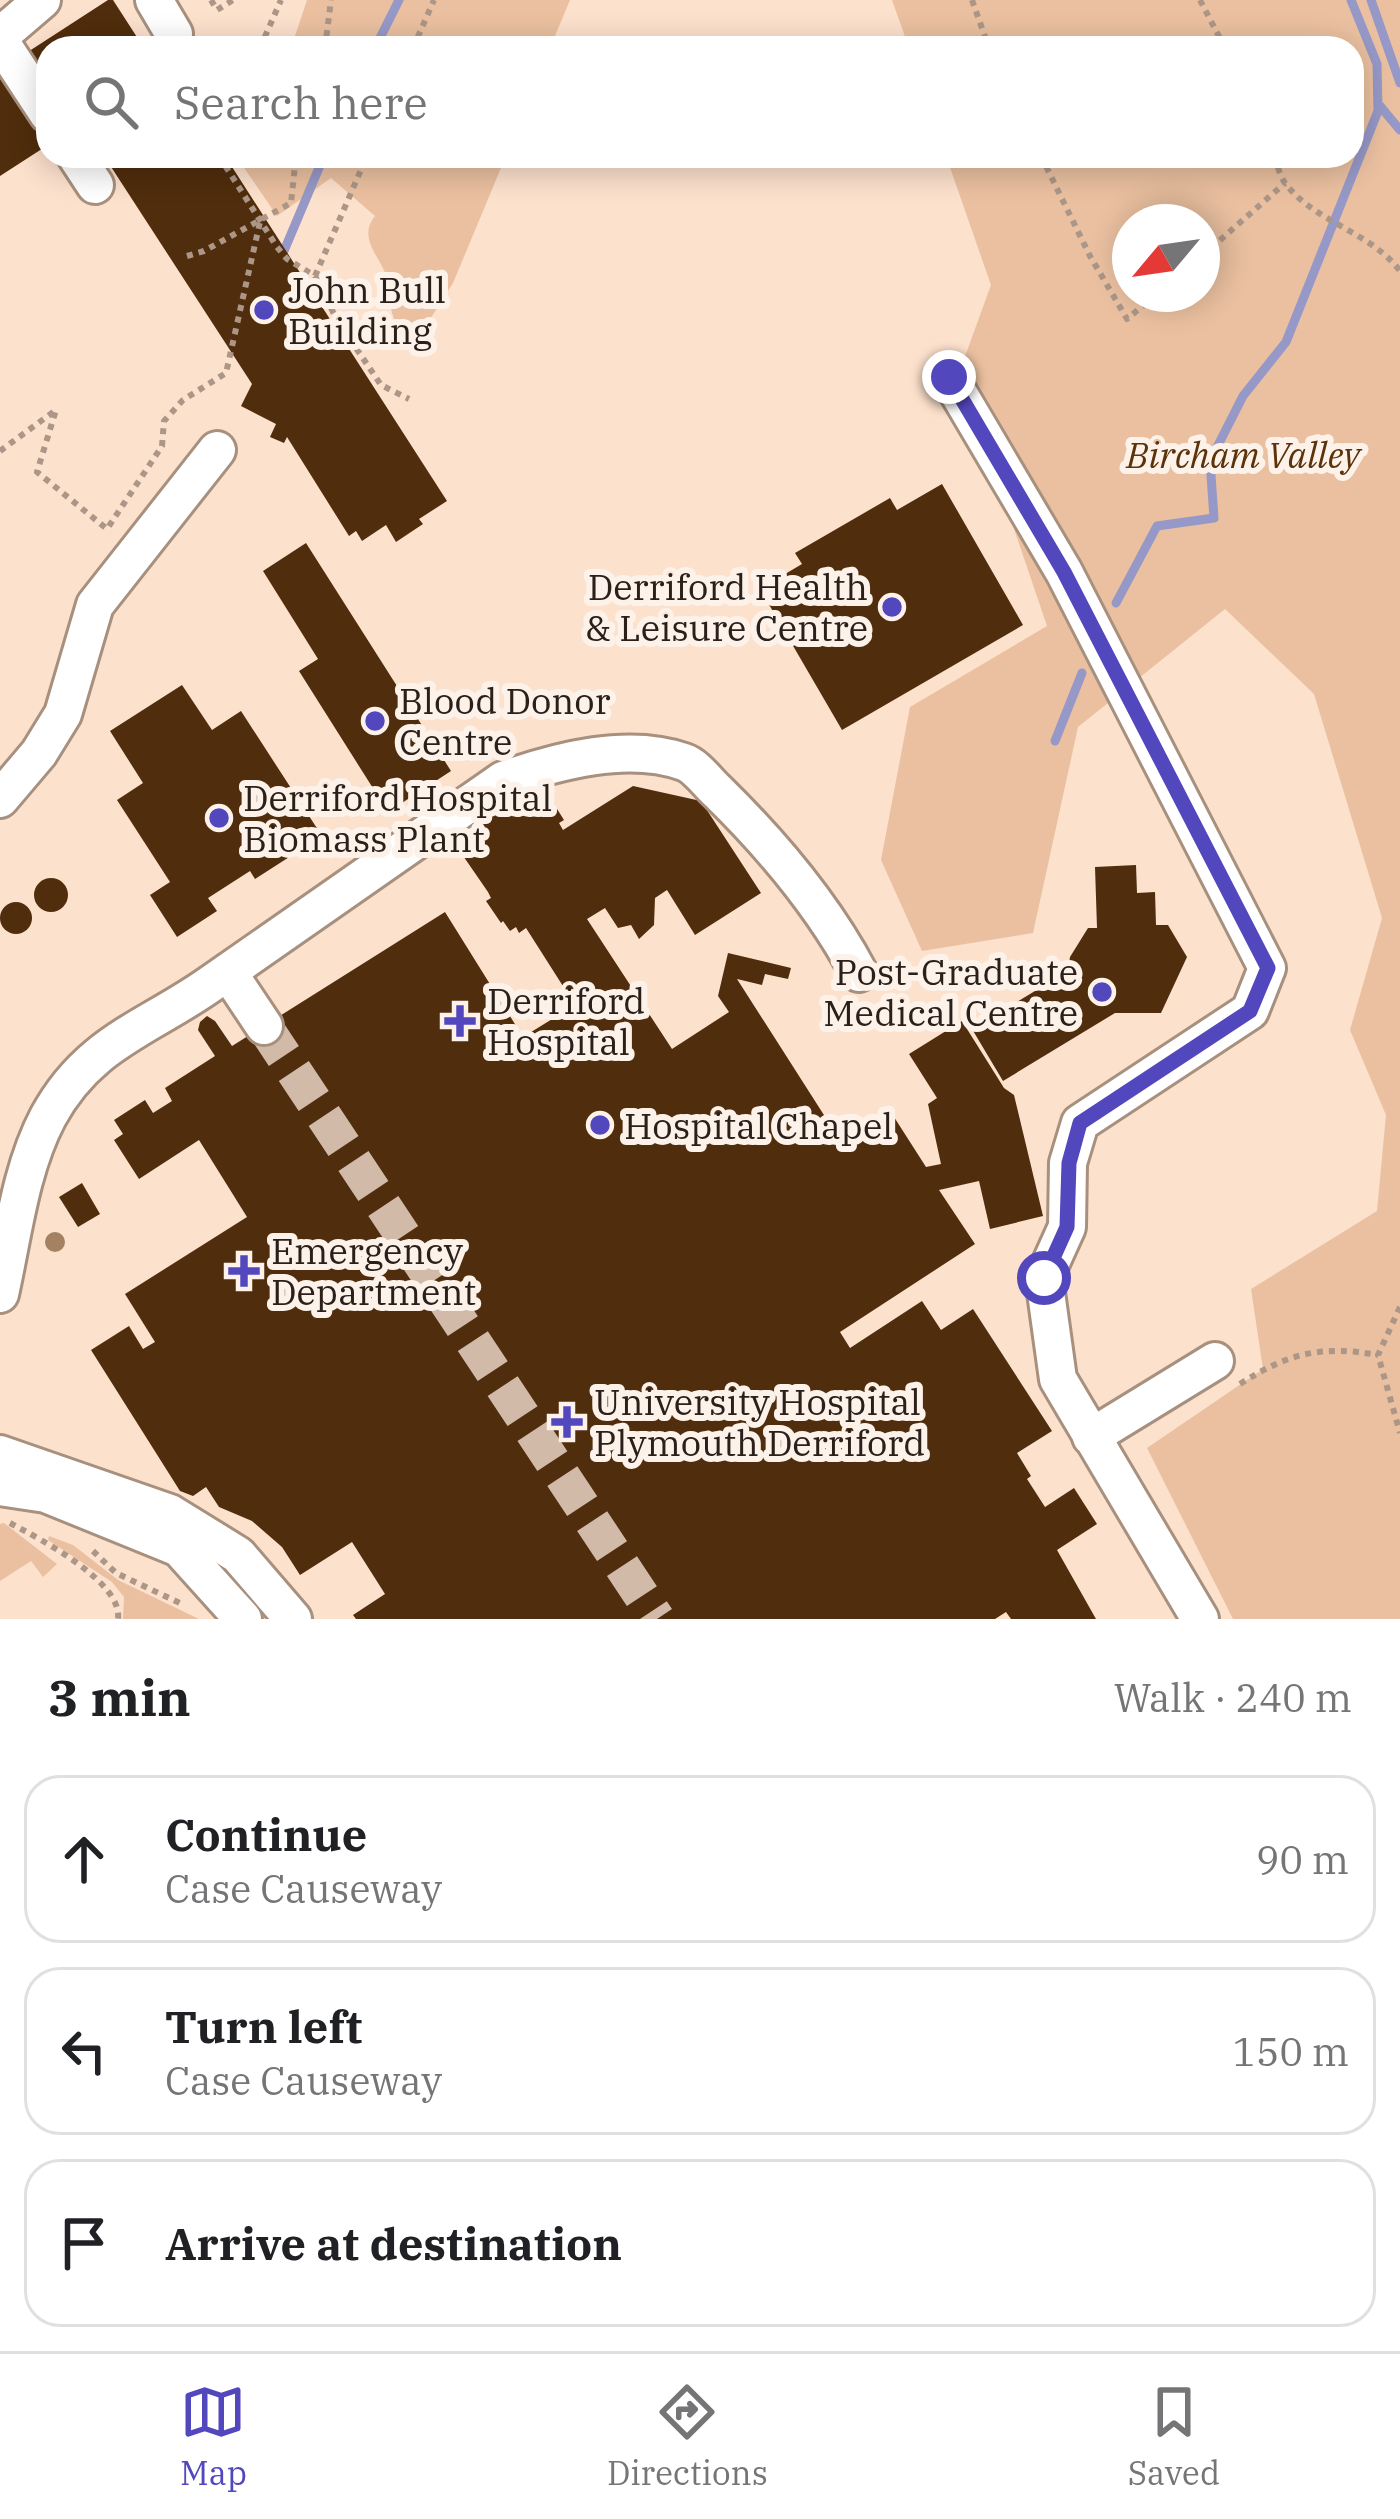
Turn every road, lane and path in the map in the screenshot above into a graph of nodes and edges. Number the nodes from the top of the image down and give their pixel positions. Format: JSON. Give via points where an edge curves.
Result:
{"nodes":[{"id":1,"x":42,"y":0,"type":"edge"},
{"id":2,"x":154,"y":0,"type":"edge"},
{"id":3,"x":212,"y":0,"type":"edge"},
{"id":4,"x":233,"y":0,"type":"edge"},
{"id":5,"x":280,"y":0,"type":"edge"},
{"id":6,"x":331,"y":0,"type":"edge"},
{"id":7,"x":434,"y":0,"type":"edge"},
{"id":8,"x":973,"y":0,"type":"edge"},
{"id":9,"x":1200,"y":0,"type":"edge"},
{"id":10,"x":174,"y":34,"type":"dead end"},
{"id":11,"x":265,"y":36,"type":"edge"},
{"id":12,"x":326,"y":36,"type":"edge"},
{"id":13,"x":418,"y":36,"type":"edge"},
{"id":14,"x":985,"y":36,"type":"edge"},
{"id":15,"x":1219,"y":36,"type":"edge"},
{"id":16,"x":0,"y":39,"type":"edge"},
{"id":17,"x":36,"y":95,"type":"edge"},
{"id":18,"x":226,"y":168,"type":"edge"},
{"id":19,"x":295,"y":168,"type":"edge"},
{"id":20,"x":362,"y":168,"type":"edge"},
{"id":21,"x":1047,"y":168,"type":"edge"},
{"id":22,"x":1279,"y":168,"type":"edge"},
{"id":23,"x":1286,"y":183,"type":"junction"},
{"id":24,"x":259,"y":220,"type":"junction"},
{"id":25,"x":1220,"y":240,"type":"edge"},
{"id":26,"x":187,"y":256,"type":"dead end"},
{"id":27,"x":1400,"y":271,"type":"edge"},
{"id":28,"x":315,"y":276,"type":"junction"},
{"id":29,"x":1112,"y":293,"type":"edge"},
{"id":30,"x":949,"y":377,"type":"dead end"},
{"id":31,"x":409,"y":399,"type":"dead end"},
{"id":32,"x":218,"y":450,"type":"dead end"},
{"id":33,"x":0,"y":452,"type":"edge"},
{"id":34,"x":0,"y":800,"type":"edge"},
{"id":35,"x":228,"y":972,"type":"junction"},
{"id":36,"x":859,"y":973,"type":"dead end"},
{"id":37,"x":263,"y":1026,"type":"tunnel mouth"},
{"id":38,"x":12,"y":1181,"type":"edge"},
{"id":39,"x":0,"y":1294,"type":"edge"},
{"id":40,"x":1400,"y":1307,"type":"edge"},
{"id":41,"x":1378,"y":1355,"type":"junction"},
{"id":42,"x":1220,"y":1377,"type":"joint"},
{"id":43,"x":1400,"y":1433,"type":"edge"},
{"id":44,"x":1091,"y":1437,"type":"junction"},
{"id":45,"x":0,"y":1454,"type":"edge"},
{"id":46,"x":0,"y":1487,"type":"edge"},
{"id":47,"x":0,"y":1518,"type":"edge"},
{"id":48,"x":46,"y":1530,"type":"dead end"},
{"id":49,"x":78,"y":1544,"type":"dead end"},
{"id":50,"x":190,"y":1608,"type":"dead end"},
{"id":51,"x":118,"y":1619,"type":"edge"},
{"id":52,"x":243,"y":1619,"type":"edge"},
{"id":53,"x":292,"y":1619,"type":"edge"},
{"id":54,"x":1200,"y":1619,"type":"edge"}],
"edges":[{"from":1,"to":16,"type":"street"},
{"from":2,"to":10,"type":"street"},
{"from":3,"to":4,"type":"path","via":[[217,10]]},
{"from":5,"to":11,"type":"path"},
{"from":6,"to":12,"type":"path"},
{"from":7,"to":13,"type":"path"},
{"from":8,"to":14,"type":"path"},
{"from":9,"to":15,"type":"path"},
{"from":16,"to":17,"type":"street"},
{"from":18,"to":24,"type":"path"},
{"from":19,"to":24,"type":"path","via":[[291,202]]},
{"from":20,"to":28,"type":"path"},
{"from":21,"to":29,"type":"path"},
{"from":22,"to":23,"type":"path"},
{"from":23,"to":25,"type":"path"},
{"from":23,"to":27,"type":"path","via":[[1388,254]]},
{"from":24,"to":26,"type":"path"},
{"from":24,"to":28,"type":"path","via":[[286,259]]},
{"from":24,"to":33,"type":"path","via":[[226,373],[164,421],[162,446],[107,529],[37,472],[56,410]]},
{"from":28,"to":31,"type":"path","via":[[381,385]]},
{"from":30,"to":44,"type":"street","via":[[1064,572],[1268,968],[1250,1011],[1080,1123],[1067,1227],[1044,1278],[1058,1379]]},
{"from":32,"to":34,"type":"street","via":[[95,605],[63,714]]},
{"from":35,"to":36,"type":"street","via":[[503,780],[624,753],[687,762],[769,842]]},
{"from":35,"to":37,"type":"street"},
{"from":35,"to":38,"type":"street","via":[[86,1066]]},
{"from":38,"to":39,"type":"street"},
{"from":40,"to":41,"type":"path"},
{"from":41,"to":42,"type":"path","via":[[1336,1347]]},
{"from":41,"to":43,"type":"path"},
{"from":42,"to":44,"type":"street"},
{"from":44,"to":54,"type":"street"},
{"from":45,"to":53,"type":"street","via":[[170,1513],[238,1555]]},
{"from":46,"to":52,"type":"street","via":[[88,1508],[179,1548]]},
{"from":47,"to":48,"type":"path"},
{"from":47,"to":51,"type":"path","via":[[110,1590]]},
{"from":49,"to":50,"type":"path","via":[[116,1573]]}]}
